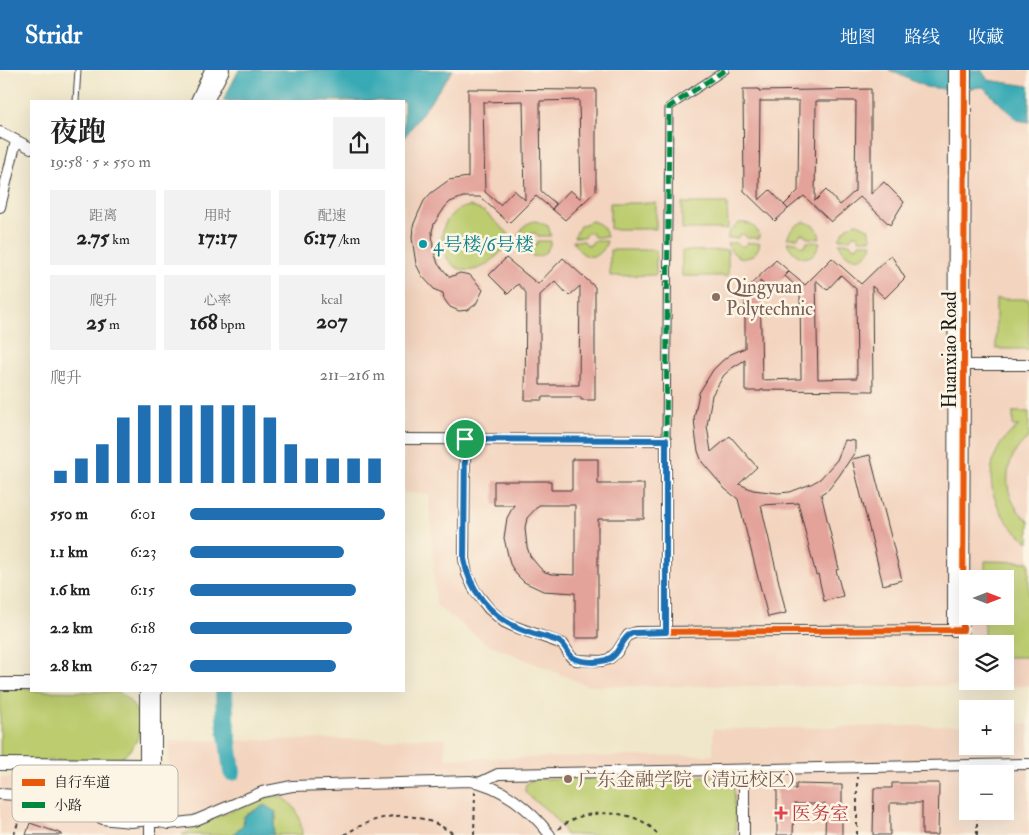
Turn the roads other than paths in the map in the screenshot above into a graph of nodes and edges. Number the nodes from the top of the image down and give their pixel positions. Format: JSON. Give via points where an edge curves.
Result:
{"nodes":[{"id":1,"x":78,"y":70,"type":"edge"},
{"id":2,"x":212,"y":70,"type":"edge"},
{"id":3,"x":223,"y":70,"type":"edge"},
{"id":4,"x":726,"y":70,"type":"edge"},
{"id":5,"x":955,"y":70,"type":"edge"},
{"id":6,"x":965,"y":70,"type":"edge"},
{"id":7,"x":960,"y":92,"type":"junction"},
{"id":8,"x":76,"y":100,"type":"edge"},
{"id":9,"x":197,"y":100,"type":"edge"},
{"id":10,"x":208,"y":100,"type":"edge"},
{"id":11,"x":0,"y":132,"type":"edge"},
{"id":12,"x":16,"y":141,"type":"junction"},
{"id":13,"x":30,"y":148,"type":"edge"},
{"id":14,"x":0,"y":207,"type":"edge"},
{"id":15,"x":959,"y":365,"type":"junction"},
{"id":16,"x":1029,"y":365,"type":"edge"},
{"id":17,"x":405,"y":438,"type":"edge"},
{"id":18,"x":465,"y":439,"type":"junction"},
{"id":19,"x":666,"y":440,"type":"junction"},
{"id":20,"x":959,"y":630,"type":"joint"},
{"id":21,"x":666,"y":632,"type":"junction"},
{"id":22,"x":0,"y":684,"type":"edge"},
{"id":23,"x":30,"y":684,"type":"edge"},
{"id":24,"x":146,"y":692,"type":"edge"},
{"id":25,"x":155,"y":692,"type":"edge"},
{"id":26,"x":150,"y":762,"type":"junction"},
{"id":27,"x":0,"y":764,"type":"edge"},
{"id":28,"x":1029,"y":764,"type":"edge"},
{"id":29,"x":150,"y":765,"type":"edge"},
{"id":30,"x":744,"y":770,"type":"junction"},
{"id":31,"x":477,"y":782,"type":"junction"},
{"id":32,"x":150,"y":822,"type":"edge"},
{"id":33,"x":160,"y":822,"type":"edge"},
{"id":34,"x":550,"y":834,"type":"edge"},
{"id":35,"x":150,"y":835,"type":"edge"},
{"id":36,"x":744,"y":835,"type":"edge"}],
"edges":[{"from":1,"to":8,"type":"lane"},
{"from":2,"to":9,"type":"street"},
{"from":3,"to":10,"type":"street"},
{"from":4,"to":19,"type":"street","via":[[669,107]]},
{"from":5,"to":7,"type":"street","name":"Huanxiao Road"},
{"from":6,"to":7,"type":"street","name":"Huanxiao Road"},
{"from":7,"to":15,"type":"street","name":"Huanxiao Road"},
{"from":11,"to":12,"type":"street"},
{"from":12,"to":13,"type":"street"},
{"from":12,"to":14,"type":"street"},
{"from":15,"to":16,"type":"street"},
{"from":15,"to":20,"type":"street","name":"Huanxiao Road"},
{"from":17,"to":18,"type":"street"},
{"from":18,"to":19,"type":"street"},
{"from":18,"to":21,"type":"street","via":[[464,559],[475,590],[489,609],[504,622],[563,644],[576,660],[609,659],[632,633]]},
{"from":19,"to":21,"type":"street"},
{"from":20,"to":21,"type":"street"},
{"from":22,"to":23,"type":"street"},
{"from":24,"to":26,"type":"street"},
{"from":25,"to":26,"type":"street"},
{"from":26,"to":27,"type":"street"},
{"from":26,"to":29,"type":"street"},
{"from":28,"to":30,"type":"street"},
{"from":30,"to":31,"type":"street","via":[[498,774]]},
{"from":30,"to":36,"type":"street"},
{"from":31,"to":33,"type":"street","via":[[292,786],[262,792],[194,821]]},
{"from":31,"to":34,"type":"street","via":[[513,800]]},
{"from":32,"to":35,"type":"street"}]}
